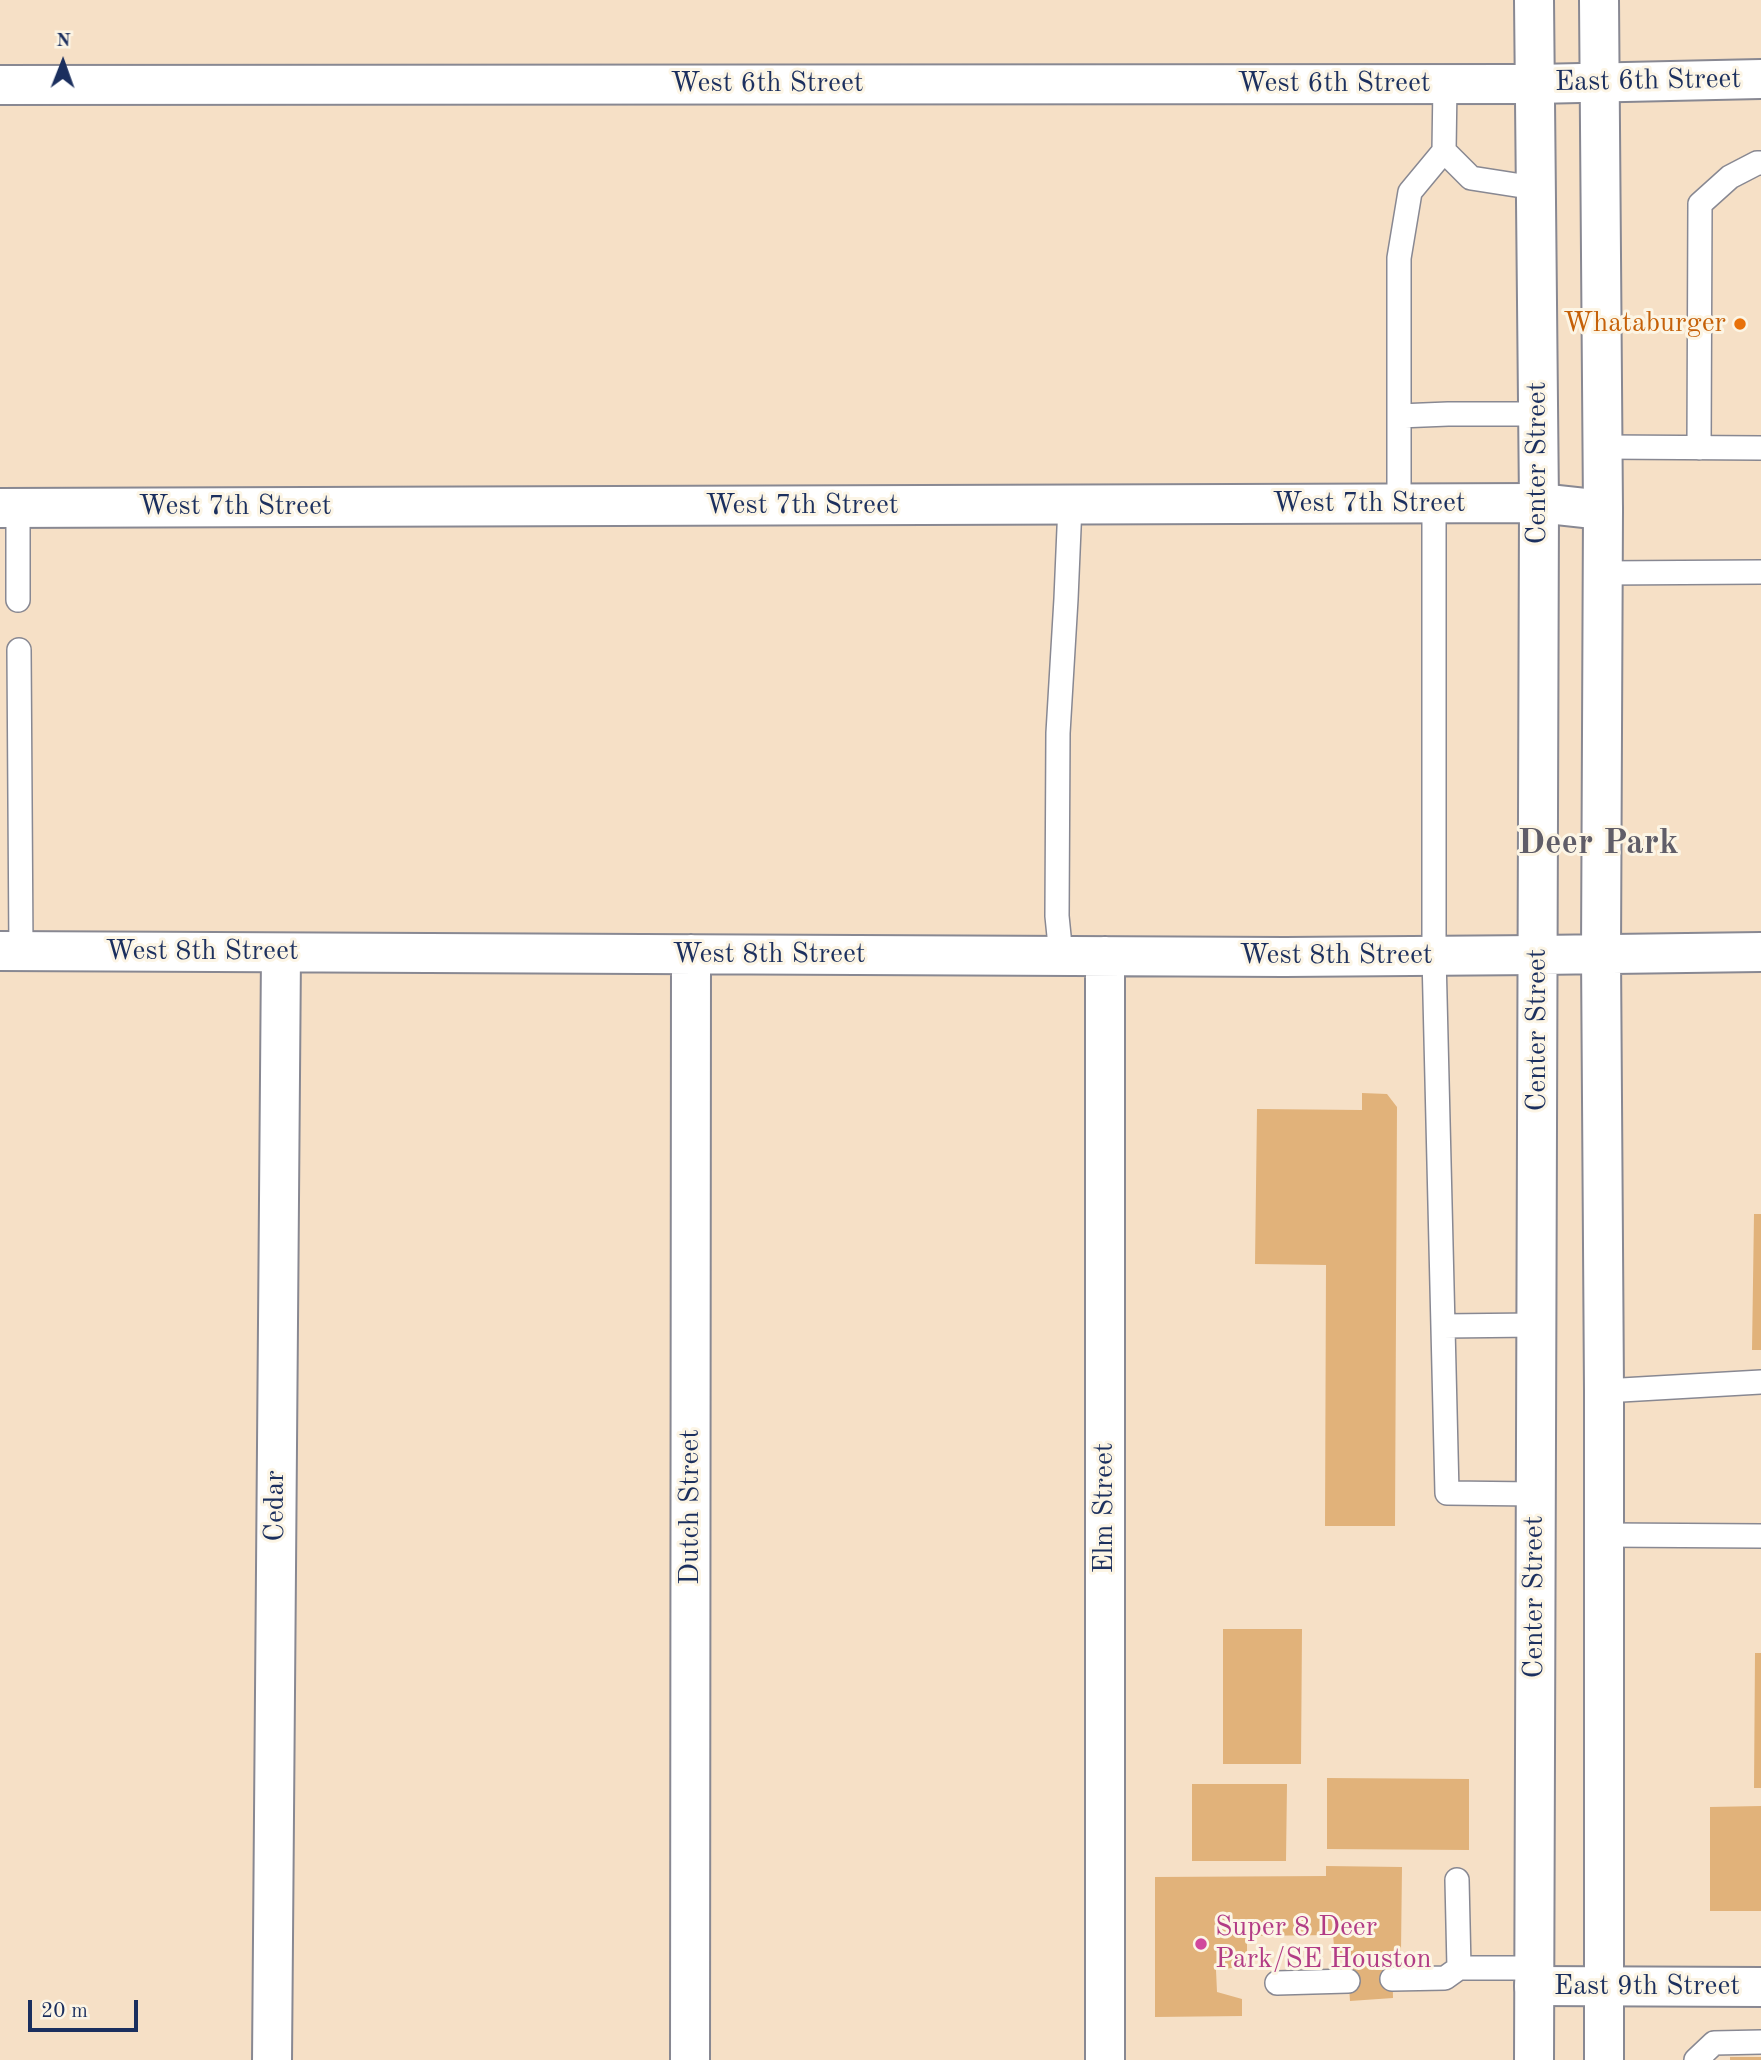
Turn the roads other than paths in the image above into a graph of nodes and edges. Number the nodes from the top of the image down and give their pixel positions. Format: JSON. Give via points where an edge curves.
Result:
{"nodes":[{"id":1,"x":1534,"y":0,"type":"edge"},
{"id":2,"x":1599,"y":0,"type":"edge"},
{"id":3,"x":1761,"y":79,"type":"edge"},
{"id":4,"x":1600,"y":82,"type":"junction"},
{"id":5,"x":1535,"y":83,"type":"junction"},
{"id":6,"x":1445,"y":84,"type":"junction"},
{"id":7,"x":0,"y":85,"type":"edge"},
{"id":8,"x":1444,"y":151,"type":"junction"},
{"id":9,"x":1761,"y":163,"type":"edge"},
{"id":10,"x":1535,"y":188,"type":"junction"},
{"id":11,"x":1538,"y":414,"type":"junction"},
{"id":12,"x":1399,"y":416,"type":"junction"},
{"id":13,"x":1603,"y":447,"type":"junction"},
{"id":14,"x":1699,"y":447,"type":"junction"},
{"id":15,"x":1761,"y":448,"type":"edge"},
{"id":16,"x":1539,"y":503,"type":"junction"},
{"id":17,"x":1416,"y":504,"type":"junction"},
{"id":18,"x":1070,"y":505,"type":"junction"},
{"id":19,"x":9,"y":508,"type":"edge"},
{"id":20,"x":1603,"y":510,"type":"junction"},
{"id":21,"x":1761,"y":572,"type":"edge"},
{"id":22,"x":1603,"y":573,"type":"junction"},
{"id":23,"x":18,"y":600,"type":"dead end"},
{"id":24,"x":19,"y":650,"type":"dead end"},
{"id":25,"x":10,"y":878,"type":"edge"},
{"id":26,"x":11,"y":951,"type":"edge"},
{"id":27,"x":1761,"y":952,"type":"edge"},
{"id":28,"x":281,"y":953,"type":"junction"},
{"id":29,"x":691,"y":954,"type":"junction"},
{"id":30,"x":1601,"y":954,"type":"junction"},
{"id":31,"x":1538,"y":955,"type":"junction"},
{"id":32,"x":1061,"y":956,"type":"junction"},
{"id":33,"x":1105,"y":956,"type":"junction"},
{"id":34,"x":1434,"y":956,"type":"junction"},
{"id":35,"x":1536,"y":1325,"type":"junction"},
{"id":36,"x":1443,"y":1326,"type":"junction"},
{"id":37,"x":1761,"y":1382,"type":"edge"},
{"id":38,"x":1604,"y":1391,"type":"junction"},
{"id":39,"x":1535,"y":1494,"type":"junction"},
{"id":40,"x":1605,"y":1535,"type":"junction"},
{"id":41,"x":1761,"y":1536,"type":"edge"},
{"id":42,"x":1457,"y":1880,"type":"dead end"},
{"id":43,"x":1460,"y":1968,"type":"junction"},
{"id":44,"x":1534,"y":1977,"type":"junction"},
{"id":45,"x":1392,"y":1979,"type":"dead end"},
{"id":46,"x":1348,"y":1981,"type":"dead end"},
{"id":47,"x":1277,"y":1983,"type":"dead end"},
{"id":48,"x":1605,"y":1986,"type":"junction"},
{"id":49,"x":1761,"y":1987,"type":"edge"},
{"id":50,"x":1761,"y":2042,"type":"edge"},
{"id":51,"x":272,"y":2060,"type":"edge"},
{"id":52,"x":690,"y":2060,"type":"edge"},
{"id":53,"x":1105,"y":2060,"type":"edge"},
{"id":54,"x":1534,"y":2060,"type":"edge"},
{"id":55,"x":1604,"y":2060,"type":"edge"},
{"id":56,"x":1696,"y":2060,"type":"edge"}],
"edges":[{"from":1,"to":5,"type":"street","name":"Center Street"},
{"from":2,"to":4,"type":"street"},
{"from":3,"to":4,"type":"street","name":"East 6th Street"},
{"from":4,"to":5,"type":"street","name":"East 6th Street"},
{"from":4,"to":13,"type":"street"},
{"from":5,"to":6,"type":"street","name":"West 6th Street"},
{"from":5,"to":10,"type":"street","name":"Center Street"},
{"from":6,"to":7,"type":"street","name":"West 6th Street"},
{"from":6,"to":8,"type":"lane"},
{"from":8,"to":10,"type":"lane","via":[[1471,178]]},
{"from":8,"to":12,"type":"lane","via":[[1410,192],[1399,258]]},
{"from":9,"to":14,"type":"lane","via":[[1730,177],[1700,204]]},
{"from":10,"to":11,"type":"street","name":"Center Street"},
{"from":11,"to":12,"type":"lane"},
{"from":11,"to":16,"type":"street","name":"Center Street"},
{"from":12,"to":17,"type":"lane"},
{"from":13,"to":14,"type":"lane"},
{"from":13,"to":20,"type":"street"},
{"from":14,"to":15,"type":"lane"},
{"from":16,"to":17,"type":"street","name":"West 7th Street"},
{"from":16,"to":20,"type":"street","name":"West 7th Street"},
{"from":16,"to":31,"type":"street","name":"Center Street"},
{"from":17,"to":18,"type":"street","name":"West 7th Street"},
{"from":17,"to":34,"type":"lane"},
{"from":18,"to":19,"type":"street","name":"West 7th Street"},
{"from":18,"to":32,"type":"lane","via":[[1058,733],[1056,916]]},
{"from":19,"to":23,"type":"lane"},
{"from":20,"to":22,"type":"street"},
{"from":21,"to":22,"type":"lane"},
{"from":22,"to":30,"type":"street"},
{"from":24,"to":25,"type":"lane"},
{"from":25,"to":26,"type":"lane"},
{"from":26,"to":28,"type":"street","name":"West 8th Street"},
{"from":27,"to":30,"type":"street","name":"West 8th Street"},
{"from":28,"to":29,"type":"street","name":"West 8th Street"},
{"from":28,"to":51,"type":"street","name":"Cedar"},
{"from":29,"to":32,"type":"street","name":"West 8th Street"},
{"from":29,"to":52,"type":"street","name":"Dutch Street"},
{"from":30,"to":31,"type":"street","name":"West 8th Street"},
{"from":30,"to":38,"type":"street"},
{"from":31,"to":34,"type":"street","name":"West 8th Street"},
{"from":31,"to":35,"type":"street","name":"Center Street"},
{"from":32,"to":33,"type":"street","name":"West 8th Street"},
{"from":33,"to":34,"type":"street","name":"West 8th Street"},
{"from":33,"to":53,"type":"street","name":"Elm Street"},
{"from":34,"to":36,"type":"lane"},
{"from":35,"to":36,"type":"lane"},
{"from":35,"to":39,"type":"street","name":"Center Street"},
{"from":36,"to":39,"type":"lane","via":[[1447,1493]]},
{"from":37,"to":38,"type":"lane"},
{"from":38,"to":40,"type":"street"},
{"from":39,"to":44,"type":"street","name":"Center Street"},
{"from":40,"to":41,"type":"lane"},
{"from":40,"to":48,"type":"street"},
{"from":42,"to":43,"type":"lane"},
{"from":43,"to":44,"type":"lane"},
{"from":43,"to":45,"type":"lane","via":[[1445,1979]]},
{"from":44,"to":48,"type":"street","name":"East 9th Street"},
{"from":44,"to":54,"type":"street","name":"Center Street"},
{"from":46,"to":47,"type":"lane"},
{"from":48,"to":49,"type":"street","name":"East 9th Street"},
{"from":48,"to":55,"type":"street"},
{"from":50,"to":56,"type":"lane","via":[[1714,2043]]}]}
